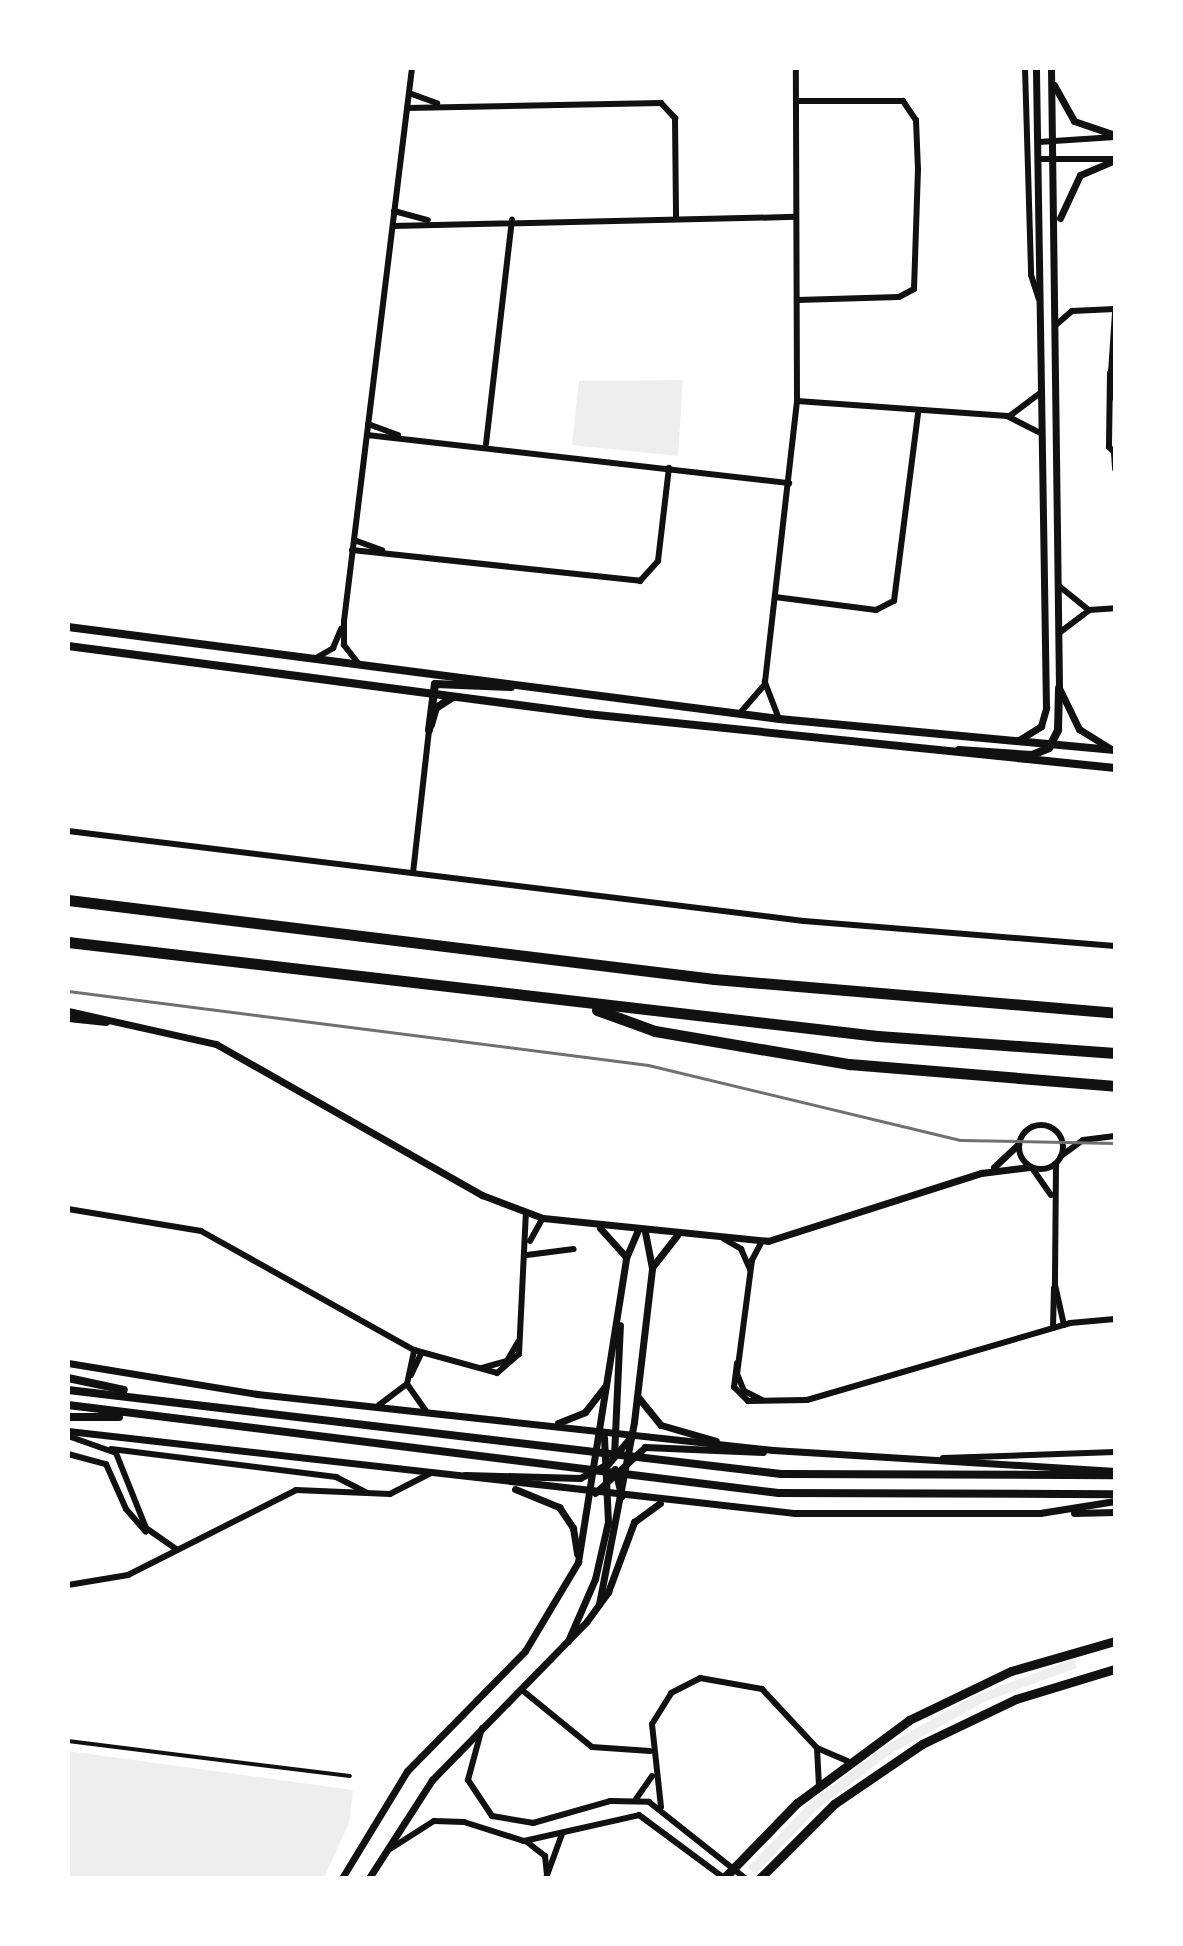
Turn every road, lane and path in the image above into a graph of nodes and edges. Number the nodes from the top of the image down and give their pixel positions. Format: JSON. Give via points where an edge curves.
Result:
{"nodes":[{"id":1,"x":412,"y":68,"type":"edge"},
{"id":2,"x":796,"y":68,"type":"edge"},
{"id":3,"x":1025,"y":68,"type":"edge"},
{"id":4,"x":1036,"y":68,"type":"edge"},
{"id":5,"x":1051,"y":68,"type":"edge"},
{"id":6,"x":1051,"y":79,"type":"junction"},
{"id":7,"x":409,"y":93,"type":"junction"},
{"id":8,"x":796,"y":101,"type":"junction"},
{"id":9,"x":437,"y":103,"type":"junction"},
{"id":10,"x":407,"y":108,"type":"junction"},
{"id":11,"x":1115,"y":136,"type":"edge"},
{"id":12,"x":1053,"y":141,"type":"junction"},
{"id":13,"x":1039,"y":142,"type":"junction"},
{"id":14,"x":1039,"y":159,"type":"junction"},
{"id":15,"x":1054,"y":159,"type":"junction"},
{"id":16,"x":1115,"y":160,"type":"edge"},
{"id":17,"x":394,"y":211,"type":"junction"},
{"id":18,"x":796,"y":217,"type":"junction"},
{"id":19,"x":676,"y":218,"type":"junction"},
{"id":20,"x":512,"y":219,"type":"junction"},
{"id":21,"x":428,"y":220,"type":"junction"},
{"id":22,"x":1058,"y":224,"type":"junction"},
{"id":23,"x":393,"y":226,"type":"junction"},
{"id":24,"x":797,"y":300,"type":"junction"},
{"id":25,"x":1039,"y":300,"type":"junction"},
{"id":26,"x":1115,"y":310,"type":"edge"},
{"id":27,"x":1057,"y":324,"type":"junction"},
{"id":28,"x":1113,"y":333,"type":"edge"},
{"id":29,"x":1111,"y":373,"type":"junction"},
{"id":30,"x":1039,"y":394,"type":"junction"},
{"id":31,"x":1115,"y":399,"type":"edge"},
{"id":32,"x":797,"y":401,"type":"junction"},
{"id":33,"x":918,"y":414,"type":"junction"},
{"id":34,"x":1007,"y":416,"type":"junction"},
{"id":35,"x":368,"y":424,"type":"junction"},
{"id":36,"x":1039,"y":432,"type":"junction"},
{"id":37,"x":367,"y":435,"type":"junction"},
{"id":38,"x":398,"y":435,"type":"junction"},
{"id":39,"x":486,"y":444,"type":"junction"},
{"id":40,"x":1115,"y":453,"type":"edge"},
{"id":41,"x":1115,"y":460,"type":"edge"},
{"id":42,"x":669,"y":468,"type":"junction"},
{"id":43,"x":1115,"y":469,"type":"edge"},
{"id":44,"x":789,"y":483,"type":"junction"},
{"id":45,"x":354,"y":540,"type":"junction"},
{"id":46,"x":352,"y":550,"type":"junction"},
{"id":47,"x":382,"y":550,"type":"junction"},
{"id":48,"x":1059,"y":586,"type":"junction"},
{"id":49,"x":775,"y":597,"type":"junction"},
{"id":50,"x":1115,"y":608,"type":"edge"},
{"id":51,"x":1089,"y":610,"type":"junction"},
{"id":52,"x":344,"y":621,"type":"junction"},
{"id":53,"x":68,"y":627,"type":"edge"},
{"id":54,"x":1059,"y":633,"type":"junction"},
{"id":55,"x":68,"y":646,"type":"edge"},
{"id":56,"x":315,"y":659,"type":"junction"},
{"id":57,"x":359,"y":664,"type":"junction"},
{"id":58,"x":765,"y":682,"type":"junction"},
{"id":59,"x":519,"y":685,"type":"junction"},
{"id":60,"x":1059,"y":688,"type":"junction"},
{"id":61,"x":428,"y":691,"type":"junction"},
{"id":62,"x":459,"y":696,"type":"junction"},
{"id":63,"x":740,"y":713,"type":"junction"},
{"id":64,"x":779,"y":719,"type":"junction"},
{"id":65,"x":429,"y":730,"type":"junction"},
{"id":66,"x":1012,"y":743,"type":"junction"},
{"id":67,"x":1053,"y":745,"type":"junction"},
{"id":68,"x":1114,"y":750,"type":"edge"},
{"id":69,"x":951,"y":751,"type":"junction"},
{"id":70,"x":1115,"y":768,"type":"edge"},
{"id":71,"x":68,"y":831,"type":"edge"},
{"id":72,"x":413,"y":873,"type":"junction"},
{"id":73,"x":68,"y":900,"type":"edge"},
{"id":74,"x":70,"y":944,"type":"edge"},
{"id":75,"x":1115,"y":946,"type":"edge"},
{"id":76,"x":582,"y":1005,"type":"junction"},
{"id":77,"x":68,"y":1011,"type":"edge"},
{"id":78,"x":1115,"y":1013,"type":"edge"},
{"id":79,"x":68,"y":1018,"type":"edge"},
{"id":80,"x":128,"y":1022,"type":"junction"},
{"id":81,"x":1115,"y":1053,"type":"edge"},
{"id":82,"x":1115,"y":1086,"type":"edge"},
{"id":83,"x":1115,"y":1136,"type":"edge"},
{"id":84,"x":1018,"y":1145,"type":"junction"},
{"id":85,"x":1061,"y":1156,"type":"junction"},
{"id":86,"x":1056,"y":1164,"type":"junction"},
{"id":87,"x":1031,"y":1168,"type":"junction"},
{"id":88,"x":981,"y":1173,"type":"junction"},
{"id":89,"x":1053,"y":1199,"type":"junction"},
{"id":90,"x":68,"y":1209,"type":"edge"},
{"id":91,"x":526,"y":1213,"type":"junction"},
{"id":92,"x":543,"y":1218,"type":"junction"},
{"id":93,"x":595,"y":1225,"type":"junction"},
{"id":94,"x":641,"y":1231,"type":"junction"},
{"id":95,"x":677,"y":1235,"type":"junction"},
{"id":96,"x":724,"y":1239,"type":"junction"},
{"id":97,"x":762,"y":1241,"type":"junction"},
{"id":98,"x":529,"y":1244,"type":"junction"},
{"id":99,"x":574,"y":1249,"type":"dead end"},
{"id":100,"x":527,"y":1255,"type":"junction"},
{"id":101,"x":626,"y":1258,"type":"junction"},
{"id":102,"x":652,"y":1268,"type":"junction"},
{"id":103,"x":750,"y":1273,"type":"junction"},
{"id":104,"x":1055,"y":1285,"type":"junction"},
{"id":105,"x":619,"y":1309,"type":"junction"},
{"id":106,"x":1115,"y":1319,"type":"edge"},
{"id":107,"x":1064,"y":1325,"type":"junction"},
{"id":108,"x":1053,"y":1328,"type":"junction"},
{"id":109,"x":417,"y":1352,"type":"junction"},
{"id":110,"x":68,"y":1363,"type":"edge"},
{"id":111,"x":610,"y":1371,"type":"junction"},
{"id":112,"x":68,"y":1378,"type":"edge"},
{"id":113,"x":408,"y":1381,"type":"junction"},
{"id":114,"x":68,"y":1390,"type":"edge"},
{"id":115,"x":637,"y":1394,"type":"junction"},
{"id":116,"x":140,"y":1395,"type":"junction"},
{"id":117,"x":68,"y":1405,"type":"edge"},
{"id":118,"x":379,"y":1405,"type":"junction"},
{"id":119,"x":426,"y":1411,"type":"junction"},
{"id":120,"x":137,"y":1416,"type":"junction"},
{"id":121,"x":68,"y":1417,"type":"edge"},
{"id":122,"x":544,"y":1425,"type":"junction"},
{"id":123,"x":603,"y":1431,"type":"junction"},
{"id":124,"x":616,"y":1432,"type":"junction"},
{"id":125,"x":68,"y":1434,"type":"edge"},
{"id":126,"x":632,"y":1434,"type":"junction"},
{"id":127,"x":722,"y":1444,"type":"junction"},
{"id":128,"x":111,"y":1449,"type":"junction"},
{"id":129,"x":773,"y":1450,"type":"junction"},
{"id":130,"x":1115,"y":1452,"type":"edge"},
{"id":131,"x":68,"y":1454,"type":"edge"},
{"id":132,"x":628,"y":1457,"type":"junction"},
{"id":133,"x":935,"y":1459,"type":"junction"},
{"id":134,"x":611,"y":1461,"type":"junction"},
{"id":135,"x":597,"y":1471,"type":"junction"},
{"id":136,"x":615,"y":1471,"type":"junction"},
{"id":137,"x":431,"y":1473,"type":"junction"},
{"id":138,"x":1115,"y":1473,"type":"edge"},
{"id":139,"x":457,"y":1476,"type":"junction"},
{"id":140,"x":608,"y":1478,"type":"junction"},
{"id":141,"x":502,"y":1484,"type":"junction"},
{"id":142,"x":368,"y":1493,"type":"junction"},
{"id":143,"x":1115,"y":1494,"type":"edge"},
{"id":144,"x":593,"y":1495,"type":"junction"},
{"id":145,"x":610,"y":1497,"type":"junction"},
{"id":146,"x":622,"y":1498,"type":"junction"},
{"id":147,"x":1115,"y":1501,"type":"edge"},
{"id":148,"x":666,"y":1502,"type":"junction"},
{"id":149,"x":1115,"y":1512,"type":"edge"},
{"id":150,"x":1040,"y":1513,"type":"junction"},
{"id":151,"x":150,"y":1535,"type":"junction"},
{"id":152,"x":179,"y":1550,"type":"junction"},
{"id":153,"x":575,"y":1568,"type":"junction"},
{"id":154,"x":68,"y":1585,"type":"edge"},
{"id":155,"x":599,"y":1604,"type":"junction"},
{"id":156,"x":1115,"y":1641,"type":"edge"},
{"id":157,"x":567,"y":1643,"type":"junction"},
{"id":158,"x":1115,"y":1669,"type":"edge"},
{"id":159,"x":522,"y":1690,"type":"junction"},
{"id":160,"x":483,"y":1725,"type":"junction"},
{"id":161,"x":68,"y":1741,"type":"edge"},
{"id":162,"x":817,"y":1748,"type":"junction"},
{"id":163,"x":650,"y":1751,"type":"junction"},
{"id":164,"x":847,"y":1761,"type":"junction"},
{"id":165,"x":653,"y":1773,"type":"junction"},
{"id":166,"x":350,"y":1776,"type":"dead end"},
{"id":167,"x":819,"y":1785,"type":"junction"},
{"id":168,"x":636,"y":1799,"type":"junction"},
{"id":169,"x":661,"y":1807,"type":"junction"},
{"id":170,"x":565,"y":1832,"type":"junction"},
{"id":171,"x":524,"y":1841,"type":"junction"},
{"id":172,"x":384,"y":1854,"type":"junction"},
{"id":173,"x":733,"y":1867,"type":"junction"},
{"id":174,"x":342,"y":1878,"type":"edge"},
{"id":175,"x":369,"y":1878,"type":"edge"},
{"id":176,"x":547,"y":1878,"type":"edge"},
{"id":177,"x":724,"y":1878,"type":"edge"},
{"id":178,"x":745,"y":1878,"type":"edge"},
{"id":179,"x":760,"y":1878,"type":"edge"}],
"edges":[{"from":1,"to":7,"type":"street"},
{"from":2,"to":8,"type":"street"},
{"from":3,"to":25,"type":"street","via":[[1031,275]]},
{"from":4,"to":13,"type":"street"},
{"from":5,"to":6,"type":"street"},
{"from":6,"to":11,"type":"street","via":[[1074,121]]},
{"from":6,"to":12,"type":"street"},
{"from":7,"to":9,"type":"street"},
{"from":7,"to":10,"type":"street"},
{"from":8,"to":18,"type":"street"},
{"from":8,"to":24,"type":"street","via":[[903,101],[916,120],[918,169],[914,289],[899,297]]},
{"from":9,"to":10,"type":"street"},
{"from":9,"to":19,"type":"street","via":[[667,105],[676,125]]},
{"from":10,"to":17,"type":"street"},
{"from":11,"to":12,"type":"street"},
{"from":12,"to":13,"type":"street"},
{"from":12,"to":15,"type":"street"},
{"from":13,"to":14,"type":"street"},
{"from":14,"to":15,"type":"street"},
{"from":14,"to":25,"type":"street"},
{"from":15,"to":16,"type":"street"},
{"from":15,"to":22,"type":"street"},
{"from":16,"to":22,"type":"street","via":[[1073,183]]},
{"from":17,"to":21,"type":"street"},
{"from":17,"to":23,"type":"street"},
{"from":18,"to":19,"type":"street"},
{"from":18,"to":24,"type":"street"},
{"from":19,"to":20,"type":"street"},
{"from":20,"to":21,"type":"street"},
{"from":20,"to":39,"type":"street"},
{"from":21,"to":23,"type":"street"},
{"from":22,"to":27,"type":"street"},
{"from":23,"to":35,"type":"street"},
{"from":24,"to":32,"type":"street"},
{"from":25,"to":30,"type":"street"},
{"from":26,"to":27,"type":"street","via":[[1072,311]]},
{"from":26,"to":28,"type":"street"},
{"from":27,"to":48,"type":"street"},
{"from":28,"to":29,"type":"street"},
{"from":29,"to":31,"type":"street"},
{"from":29,"to":40,"type":"street"},
{"from":30,"to":34,"type":"street"},
{"from":30,"to":36,"type":"street"},
{"from":32,"to":33,"type":"street"},
{"from":32,"to":44,"type":"street"},
{"from":33,"to":34,"type":"street"},
{"from":33,"to":49,"type":"street","via":[[894,601],[876,610]]},
{"from":34,"to":36,"type":"street"},
{"from":35,"to":37,"type":"street"},
{"from":35,"to":38,"type":"street"},
{"from":36,"to":66,"type":"street","via":[[1046,708],[1034,733]]},
{"from":37,"to":38,"type":"street"},
{"from":37,"to":45,"type":"street"},
{"from":38,"to":39,"type":"street"},
{"from":39,"to":42,"type":"street"},
{"from":40,"to":41,"type":"street"},
{"from":41,"to":43,"type":"street"},
{"from":42,"to":44,"type":"street"},
{"from":42,"to":47,"type":"street","via":[[658,561],[640,581]]},
{"from":44,"to":49,"type":"street"},
{"from":45,"to":46,"type":"street"},
{"from":45,"to":47,"type":"street"},
{"from":46,"to":47,"type":"street"},
{"from":46,"to":52,"type":"street"},
{"from":48,"to":51,"type":"street"},
{"from":48,"to":54,"type":"street"},
{"from":49,"to":58,"type":"street"},
{"from":50,"to":51,"type":"street"},
{"from":51,"to":54,"type":"street"},
{"from":52,"to":56,"type":"street","via":[[333,648]]},
{"from":52,"to":57,"type":"street","via":[[346,649]]},
{"from":53,"to":56,"type":"main road"},
{"from":54,"to":60,"type":"street"},
{"from":55,"to":61,"type":"main road"},
{"from":56,"to":57,"type":"main road"},
{"from":57,"to":59,"type":"main road"},
{"from":58,"to":63,"type":"street"},
{"from":58,"to":64,"type":"street"},
{"from":59,"to":61,"type":"main road","via":[[437,683]]},
{"from":59,"to":63,"type":"main road"},
{"from":60,"to":67,"type":"main road"},
{"from":60,"to":68,"type":"street","via":[[1079,729]]},
{"from":61,"to":62,"type":"main road"},
{"from":61,"to":65,"type":"main road"},
{"from":62,"to":65,"type":"main road","via":[[436,708]]},
{"from":62,"to":69,"type":"main road"},
{"from":63,"to":64,"type":"main road"},
{"from":64,"to":66,"type":"main road"},
{"from":65,"to":72,"type":"street"},
{"from":66,"to":67,"type":"main road"},
{"from":67,"to":68,"type":"main road"},
{"from":67,"to":69,"type":"main road","via":[[1032,755]]},
{"from":69,"to":70,"type":"main road"},
{"from":71,"to":72,"type":"street"},
{"from":72,"to":75,"type":"street","via":[[941,935]]},
{"from":73,"to":78,"type":"highway","via":[[714,979]]},
{"from":74,"to":76,"type":"highway"},
{"from":76,"to":81,"type":"highway"},
{"from":76,"to":82,"type":"highway","via":[[655,1031],[849,1064]]},
{"from":77,"to":80,"type":"street"},
{"from":79,"to":80,"type":"street"},
{"from":80,"to":91,"type":"street","via":[[216,1044]]},
{"from":83,"to":85,"type":"street","via":[[1083,1140]]},
{"from":84,"to":85,"type":"street","via":[[1031,1126],[1046,1125],[1059,1134]]},
{"from":84,"to":87,"type":"street"},
{"from":84,"to":88,"type":"street"},
{"from":85,"to":86,"type":"street"},
{"from":86,"to":87,"type":"street"},
{"from":86,"to":89,"type":"street"},
{"from":87,"to":88,"type":"street"},
{"from":87,"to":89,"type":"street"},
{"from":88,"to":97,"type":"street"},
{"from":89,"to":104,"type":"street"},
{"from":90,"to":109,"type":"street","via":[[209,1234]]},
{"from":91,"to":92,"type":"street"},
{"from":91,"to":98,"type":"street"},
{"from":92,"to":93,"type":"street"},
{"from":92,"to":98,"type":"street"},
{"from":93,"to":94,"type":"street"},
{"from":93,"to":101,"type":"street","via":[[616,1237]]},
{"from":94,"to":95,"type":"street"},
{"from":94,"to":101,"type":"street"},
{"from":94,"to":102,"type":"street"},
{"from":95,"to":96,"type":"street"},
{"from":95,"to":102,"type":"street"},
{"from":96,"to":97,"type":"street"},
{"from":96,"to":103,"type":"street","via":[[741,1249]]},
{"from":97,"to":103,"type":"street"},
{"from":98,"to":100,"type":"street"},
{"from":99,"to":100,"type":"street"},
{"from":100,"to":109,"type":"street","via":[[519,1337],[507,1361],[474,1369]]},
{"from":101,"to":105,"type":"street"},
{"from":102,"to":115,"type":"street"},
{"from":103,"to":108,"type":"street","via":[[737,1363],[744,1391],[769,1402],[832,1395]]},
{"from":104,"to":107,"type":"street"},
{"from":104,"to":108,"type":"street"},
{"from":105,"to":111,"type":"street"},
{"from":105,"to":124,"type":"street"},
{"from":106,"to":107,"type":"street"},
{"from":107,"to":108,"type":"street"},
{"from":109,"to":113,"type":"street"},
{"from":110,"to":118,"type":"street"},
{"from":111,"to":122,"type":"street","via":[[585,1412]]},
{"from":111,"to":123,"type":"street"},
{"from":112,"to":116,"type":"main road"},
{"from":113,"to":118,"type":"street"},
{"from":113,"to":119,"type":"street"},
{"from":114,"to":116,"type":"main road"},
{"from":115,"to":126,"type":"street"},
{"from":115,"to":127,"type":"street","via":[[656,1422]]},
{"from":116,"to":138,"type":"main road","via":[[781,1474]]},
{"from":117,"to":120,"type":"main road"},
{"from":118,"to":119,"type":"street"},
{"from":119,"to":122,"type":"street"},
{"from":120,"to":121,"type":"main road"},
{"from":120,"to":143,"type":"main road","via":[[779,1493]]},
{"from":122,"to":123,"type":"street"},
{"from":123,"to":124,"type":"street"},
{"from":123,"to":134,"type":"street"},
{"from":123,"to":135,"type":"street"},
{"from":124,"to":126,"type":"street"},
{"from":124,"to":134,"type":"street"},
{"from":125,"to":128,"type":"street"},
{"from":125,"to":137,"type":"street"},
{"from":126,"to":127,"type":"street"},
{"from":126,"to":132,"type":"street"},
{"from":126,"to":134,"type":"street"},
{"from":127,"to":129,"type":"street"},
{"from":128,"to":142,"type":"street","via":[[336,1477]]},
{"from":128,"to":151,"type":"street"},
{"from":129,"to":132,"type":"street","via":[[645,1447]]},
{"from":129,"to":133,"type":"street"},
{"from":130,"to":133,"type":"street"},
{"from":131,"to":151,"type":"street","via":[[106,1464],[126,1509]]},
{"from":132,"to":136,"type":"street"},
{"from":132,"to":146,"type":"street"},
{"from":133,"to":138,"type":"street"},
{"from":134,"to":135,"type":"street"},
{"from":134,"to":136,"type":"street"},
{"from":134,"to":140,"type":"street"},
{"from":135,"to":139,"type":"street","via":[[560,1481]]},
{"from":135,"to":144,"type":"street"},
{"from":136,"to":140,"type":"street"},
{"from":136,"to":146,"type":"street"},
{"from":137,"to":139,"type":"street"},
{"from":137,"to":142,"type":"street","via":[[400,1492]]},
{"from":139,"to":141,"type":"street"},
{"from":140,"to":144,"type":"street"},
{"from":140,"to":145,"type":"street"},
{"from":141,"to":144,"type":"street"},
{"from":141,"to":153,"type":"street","via":[[565,1514],[576,1536]]},
{"from":142,"to":152,"type":"street","via":[[296,1490]]},
{"from":144,"to":145,"type":"street"},
{"from":144,"to":153,"type":"street"},
{"from":145,"to":146,"type":"street"},
{"from":145,"to":157,"type":"street","via":[[595,1579]]},
{"from":146,"to":148,"type":"street"},
{"from":146,"to":155,"type":"street"},
{"from":147,"to":150,"type":"street"},
{"from":148,"to":150,"type":"street","via":[[844,1514]]},
{"from":148,"to":155,"type":"street","via":[[634,1522]]},
{"from":149,"to":150,"type":"street"},
{"from":151,"to":152,"type":"street"},
{"from":152,"to":154,"type":"street","via":[[114,1579]]},
{"from":153,"to":174,"type":"street","via":[[519,1659],[407,1771]]},
{"from":155,"to":157,"type":"street"},
{"from":156,"to":164,"type":"main road","via":[[993,1678]]},
{"from":157,"to":159,"type":"street"},
{"from":158,"to":179,"type":"main road","via":[[1016,1699],[922,1744],[834,1804]]},
{"from":159,"to":160,"type":"street"},
{"from":159,"to":163,"type":"street","via":[[592,1747]]},
{"from":160,"to":168,"type":"street","via":[[468,1780],[484,1809],[502,1821],[533,1823]]},
{"from":160,"to":172,"type":"street","via":[[416,1799]]},
{"from":161,"to":166,"type":"street"},
{"from":162,"to":163,"type":"street","via":[[773,1696],[712,1677],[664,1701]]},
{"from":162,"to":164,"type":"street"},
{"from":162,"to":167,"type":"street"},
{"from":163,"to":165,"type":"street"},
{"from":164,"to":167,"type":"main road"},
{"from":165,"to":168,"type":"street"},
{"from":165,"to":169,"type":"street"},
{"from":167,"to":173,"type":"main road"},
{"from":168,"to":169,"type":"street"},
{"from":169,"to":173,"type":"street"},
{"from":170,"to":171,"type":"street"},
{"from":170,"to":176,"type":"street"},
{"from":170,"to":177,"type":"street","via":[[639,1815]]},
{"from":171,"to":172,"type":"street","via":[[464,1822],[434,1821]]},
{"from":171,"to":176,"type":"street","via":[[545,1856]]},
{"from":172,"to":175,"type":"street"},
{"from":173,"to":177,"type":"main road"},
{"from":173,"to":178,"type":"street"}]}
